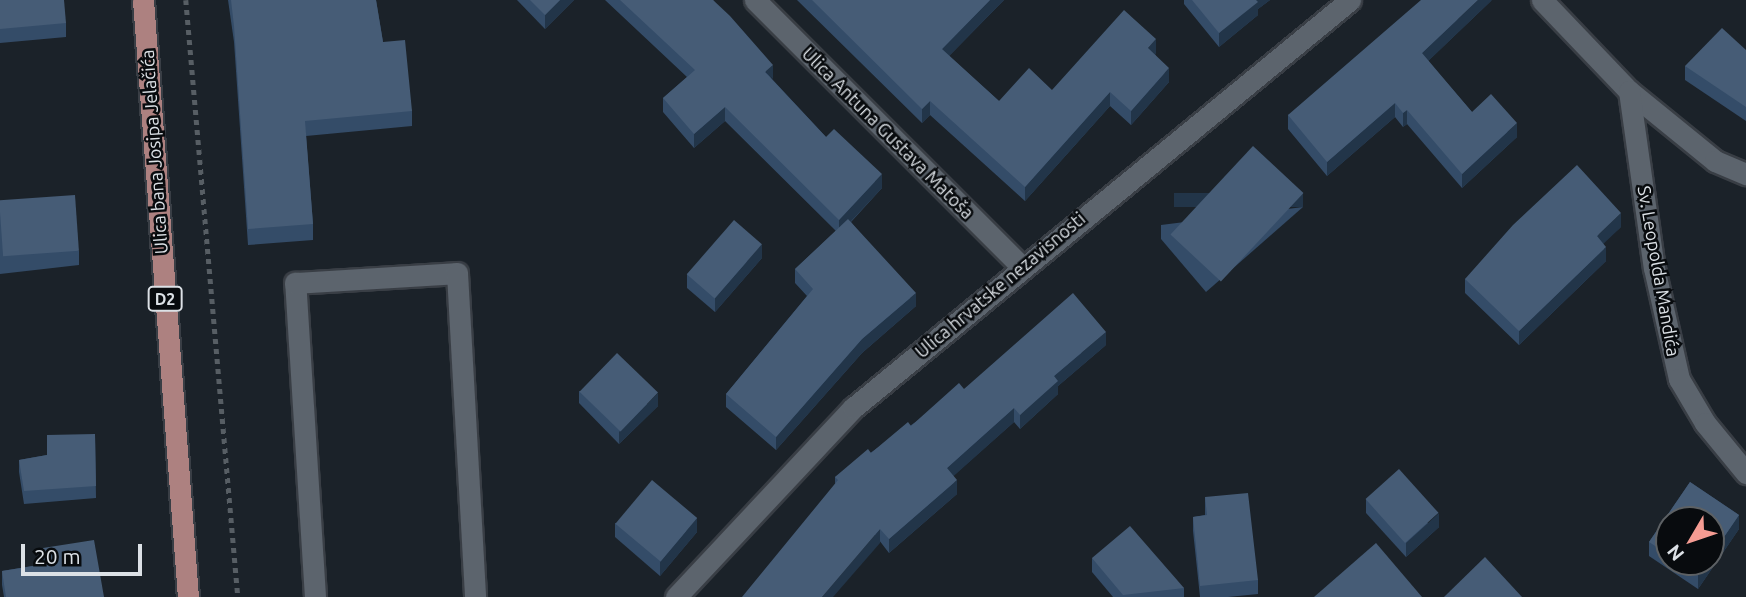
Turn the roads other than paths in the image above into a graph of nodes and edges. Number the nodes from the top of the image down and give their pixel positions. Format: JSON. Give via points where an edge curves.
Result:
{"nodes":[{"id":1,"x":143,"y":0,"type":"edge"},
{"id":2,"x":755,"y":0,"type":"edge"},
{"id":3,"x":1350,"y":0,"type":"edge"},
{"id":4,"x":1542,"y":0,"type":"edge"},
{"id":5,"x":1629,"y":91,"type":"junction"},
{"id":6,"x":1746,"y":174,"type":"edge"},
{"id":7,"x":1021,"y":267,"type":"junction"},
{"id":8,"x":1746,"y":473,"type":"edge"},
{"id":9,"x":188,"y":597,"type":"edge"},
{"id":10,"x":315,"y":597,"type":"edge"},
{"id":11,"x":475,"y":597,"type":"edge"},
{"id":12,"x":676,"y":597,"type":"edge"}],
"edges":[{"from":1,"to":9,"type":"main road","name":"Ulica bana Josipa Jelačića","number":"D2"},
{"from":2,"to":7,"type":"street","name":"Ulica Antuna Gustava Matoša"},
{"from":3,"to":7,"type":"street","name":"Ulica hrvatske nezavisnosti"},
{"from":4,"to":5,"type":"street"},
{"from":5,"to":6,"type":"street","via":[[1715,161]]},
{"from":5,"to":8,"type":"street","name":"Sv. Leopolda Mandića","via":[[1654,268],[1679,379],[1705,423]]},
{"from":7,"to":12,"type":"street","name":"Ulica hrvatske nezavisnosti","via":[[853,408]]},
{"from":10,"to":11,"type":"street","via":[[295,283],[457,273]]}]}
